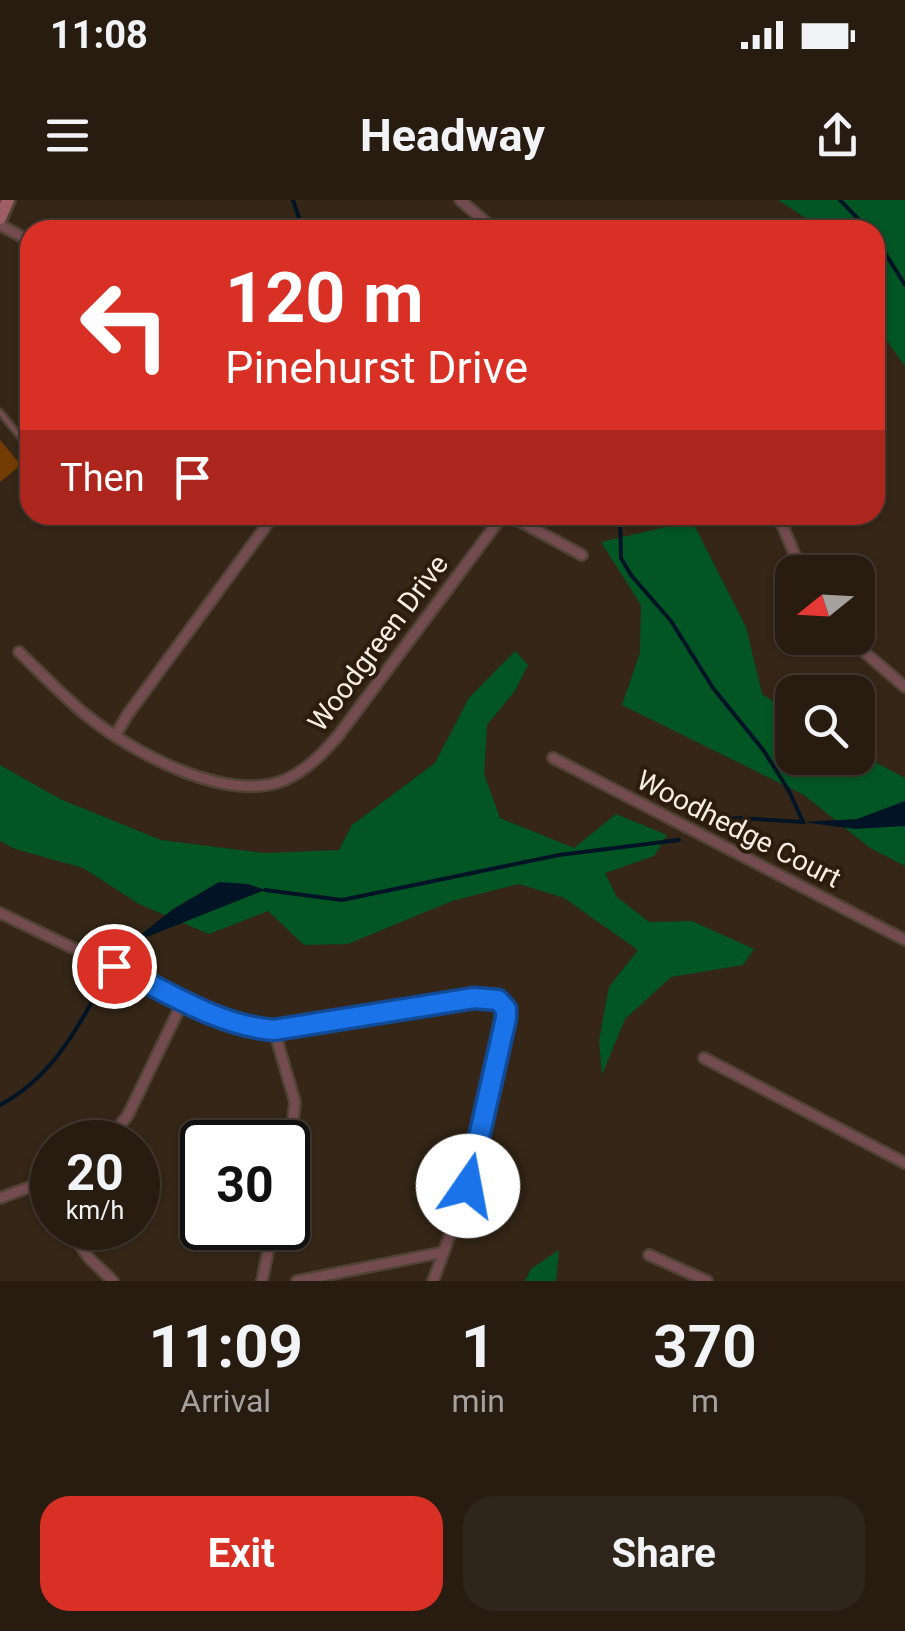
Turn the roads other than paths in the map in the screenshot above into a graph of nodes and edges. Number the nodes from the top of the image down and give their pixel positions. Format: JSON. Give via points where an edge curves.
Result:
{"nodes":[{"id":1,"x":8,"y":200,"type":"edge"},
{"id":2,"x":460,"y":200,"type":"edge"},
{"id":3,"x":483,"y":220,"type":"edge"},
{"id":4,"x":0,"y":222,"type":"edge"},
{"id":5,"x":0,"y":412,"type":"edge"},
{"id":6,"x":20,"y":437,"type":"edge"},
{"id":7,"x":267,"y":525,"type":"edge"},
{"id":8,"x":498,"y":525,"type":"edge"},
{"id":9,"x":525,"y":525,"type":"edge"},
{"id":10,"x":782,"y":525,"type":"edge"},
{"id":11,"x":582,"y":555,"type":"dead end"},
{"id":12,"x":795,"y":555,"type":"edge"},
{"id":13,"x":19,"y":652,"type":"dead end"},
{"id":14,"x":867,"y":655,"type":"edge"},
{"id":15,"x":905,"y":688,"type":"edge"},
{"id":16,"x":116,"y":736,"type":"junction"},
{"id":17,"x":552,"y":758,"type":"dead end"},
{"id":18,"x":3,"y":915,"type":"edge"},
{"id":19,"x":0,"y":930,"type":"edge"},
{"id":20,"x":905,"y":940,"type":"edge"},
{"id":21,"x":182,"y":1001,"type":"junction"},
{"id":22,"x":274,"y":1030,"type":"junction"},
{"id":23,"x":704,"y":1058,"type":"dead end"},
{"id":24,"x":124,"y":1120,"type":"edge"},
{"id":25,"x":292,"y":1120,"type":"edge"},
{"id":26,"x":905,"y":1162,"type":"edge"},
{"id":27,"x":30,"y":1189,"type":"edge"},
{"id":28,"x":0,"y":1198,"type":"edge"},
{"id":29,"x":83,"y":1250,"type":"edge"},
{"id":30,"x":269,"y":1250,"type":"edge"},
{"id":31,"x":444,"y":1252,"type":"junction"},
{"id":32,"x":649,"y":1255,"type":"dead end"},
{"id":33,"x":113,"y":1281,"type":"edge"},
{"id":34,"x":262,"y":1281,"type":"edge"},
{"id":35,"x":297,"y":1281,"type":"edge"},
{"id":36,"x":432,"y":1281,"type":"edge"},
{"id":37,"x":707,"y":1281,"type":"edge"}],
"edges":[{"from":1,"to":4,"type":"street"},
{"from":2,"to":3,"type":"street"},
{"from":5,"to":6,"type":"lane"},
{"from":7,"to":16,"type":"street"},
{"from":8,"to":16,"type":"street","name":"Woodgreen Drive","via":[[338,736],[297,774],[264,786],[225,784]]},
{"from":9,"to":11,"type":"street"},
{"from":10,"to":12,"type":"street"},
{"from":13,"to":16,"type":"street","name":"Woodgreen Drive"},
{"from":14,"to":15,"type":"street"},
{"from":17,"to":20,"type":"street","name":"Woodhedge Court"},
{"from":18,"to":19,"type":"street"},
{"from":18,"to":21,"type":"street"},
{"from":21,"to":22,"type":"street"},
{"from":21,"to":24,"type":"street"},
{"from":22,"to":25,"type":"street","via":[[294,1102]]},
{"from":22,"to":31,"type":"street","via":[[474,998],[503,1004],[506,1018],[468,1186]]},
{"from":23,"to":26,"type":"street"},
{"from":27,"to":28,"type":"street"},
{"from":29,"to":33,"type":"street"},
{"from":30,"to":34,"type":"street"},
{"from":31,"to":35,"type":"street"},
{"from":31,"to":36,"type":"street"},
{"from":32,"to":37,"type":"street"}]}
